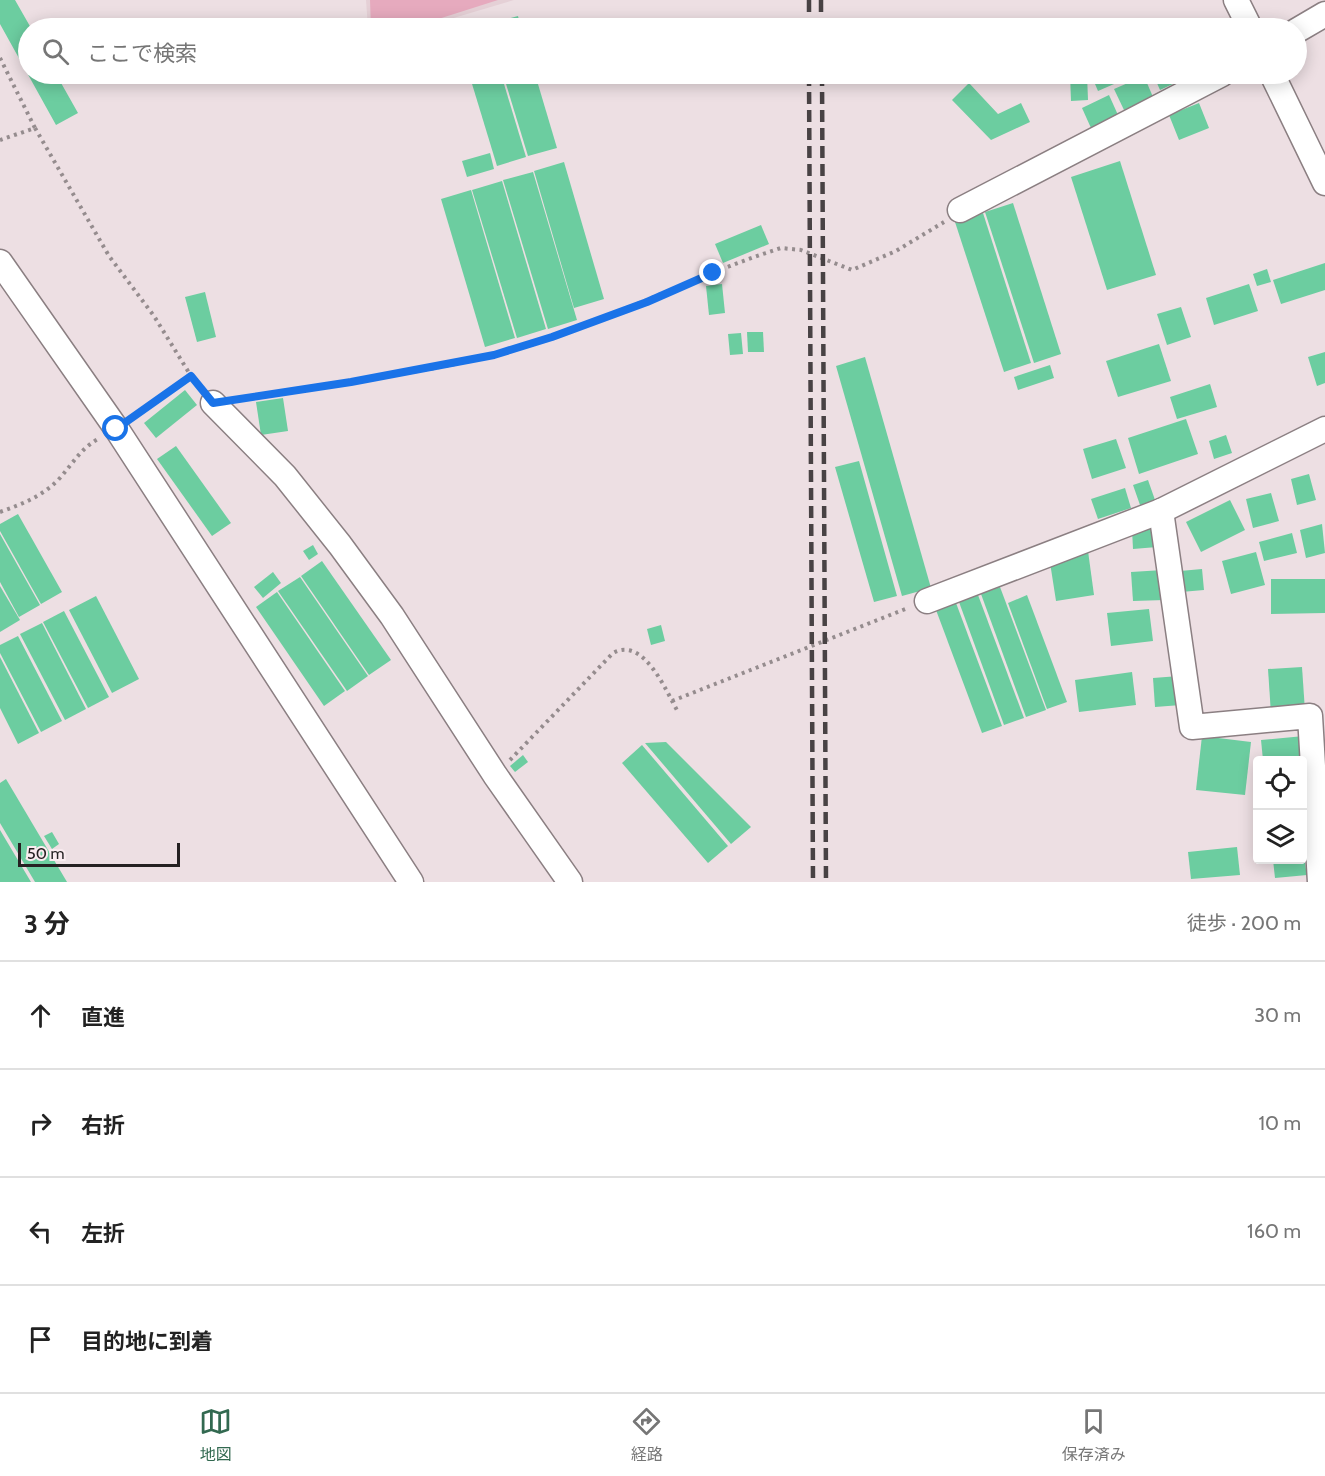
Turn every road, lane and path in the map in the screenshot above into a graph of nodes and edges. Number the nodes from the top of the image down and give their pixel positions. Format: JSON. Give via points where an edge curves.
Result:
{"nodes":[{"id":1,"x":1236,"y":0,"type":"edge"},
{"id":2,"x":1325,"y":14,"type":"edge"},
{"id":3,"x":1245,"y":18,"type":"edge"},
{"id":4,"x":1307,"y":25,"type":"edge"},
{"id":5,"x":0,"y":58,"type":"edge"},
{"id":6,"x":1203,"y":84,"type":"edge"},
{"id":7,"x":1277,"y":84,"type":"edge"},
{"id":8,"x":35,"y":128,"type":"junction"},
{"id":9,"x":0,"y":140,"type":"edge"},
{"id":10,"x":1325,"y":183,"type":"edge"},
{"id":11,"x":960,"y":210,"type":"joint"},
{"id":12,"x":0,"y":262,"type":"edge"},
{"id":13,"x":191,"y":376,"type":"junction"},
{"id":14,"x":213,"y":403,"type":"junction"},
{"id":15,"x":116,"y":429,"type":"junction"},
{"id":16,"x":1325,"y":429,"type":"edge"},
{"id":17,"x":1161,"y":511,"type":"junction"},
{"id":18,"x":0,"y":512,"type":"edge"},
{"id":19,"x":927,"y":601,"type":"joint"},
{"id":20,"x":672,"y":701,"type":"junction"},
{"id":21,"x":678,"y":712,"type":"dead end"},
{"id":22,"x":495,"y":775,"type":"junction"},
{"id":23,"x":411,"y":882,"type":"edge"},
{"id":24,"x":570,"y":882,"type":"edge"},
{"id":25,"x":1320,"y":882,"type":"edge"}],
"edges":[{"from":1,"to":3,"type":"street"},
{"from":2,"to":4,"type":"street"},
{"from":5,"to":8,"type":"path"},
{"from":6,"to":11,"type":"street"},
{"from":7,"to":10,"type":"street"},
{"from":8,"to":9,"type":"path"},
{"from":8,"to":13,"type":"path","via":[[109,256],[154,316]]},
{"from":11,"to":14,"type":"path","via":[[896,251],[852,270],[801,250],[782,248],[573,329],[494,355]]},
{"from":12,"to":15,"type":"street"},
{"from":13,"to":14,"type":"path"},
{"from":13,"to":15,"type":"path"},
{"from":14,"to":22,"type":"street","via":[[285,476],[340,544],[392,616]]},
{"from":15,"to":18,"type":"path","via":[[84,447],[35,499]]},
{"from":15,"to":23,"type":"street"},
{"from":16,"to":17,"type":"street"},
{"from":17,"to":19,"type":"street"},
{"from":17,"to":25,"type":"street","via":[[1192,727],[1310,716]]},
{"from":19,"to":20,"type":"path"},
{"from":20,"to":21,"type":"path"},
{"from":20,"to":22,"type":"path","via":[[641,655],[619,649]]},
{"from":22,"to":24,"type":"street"}]}
